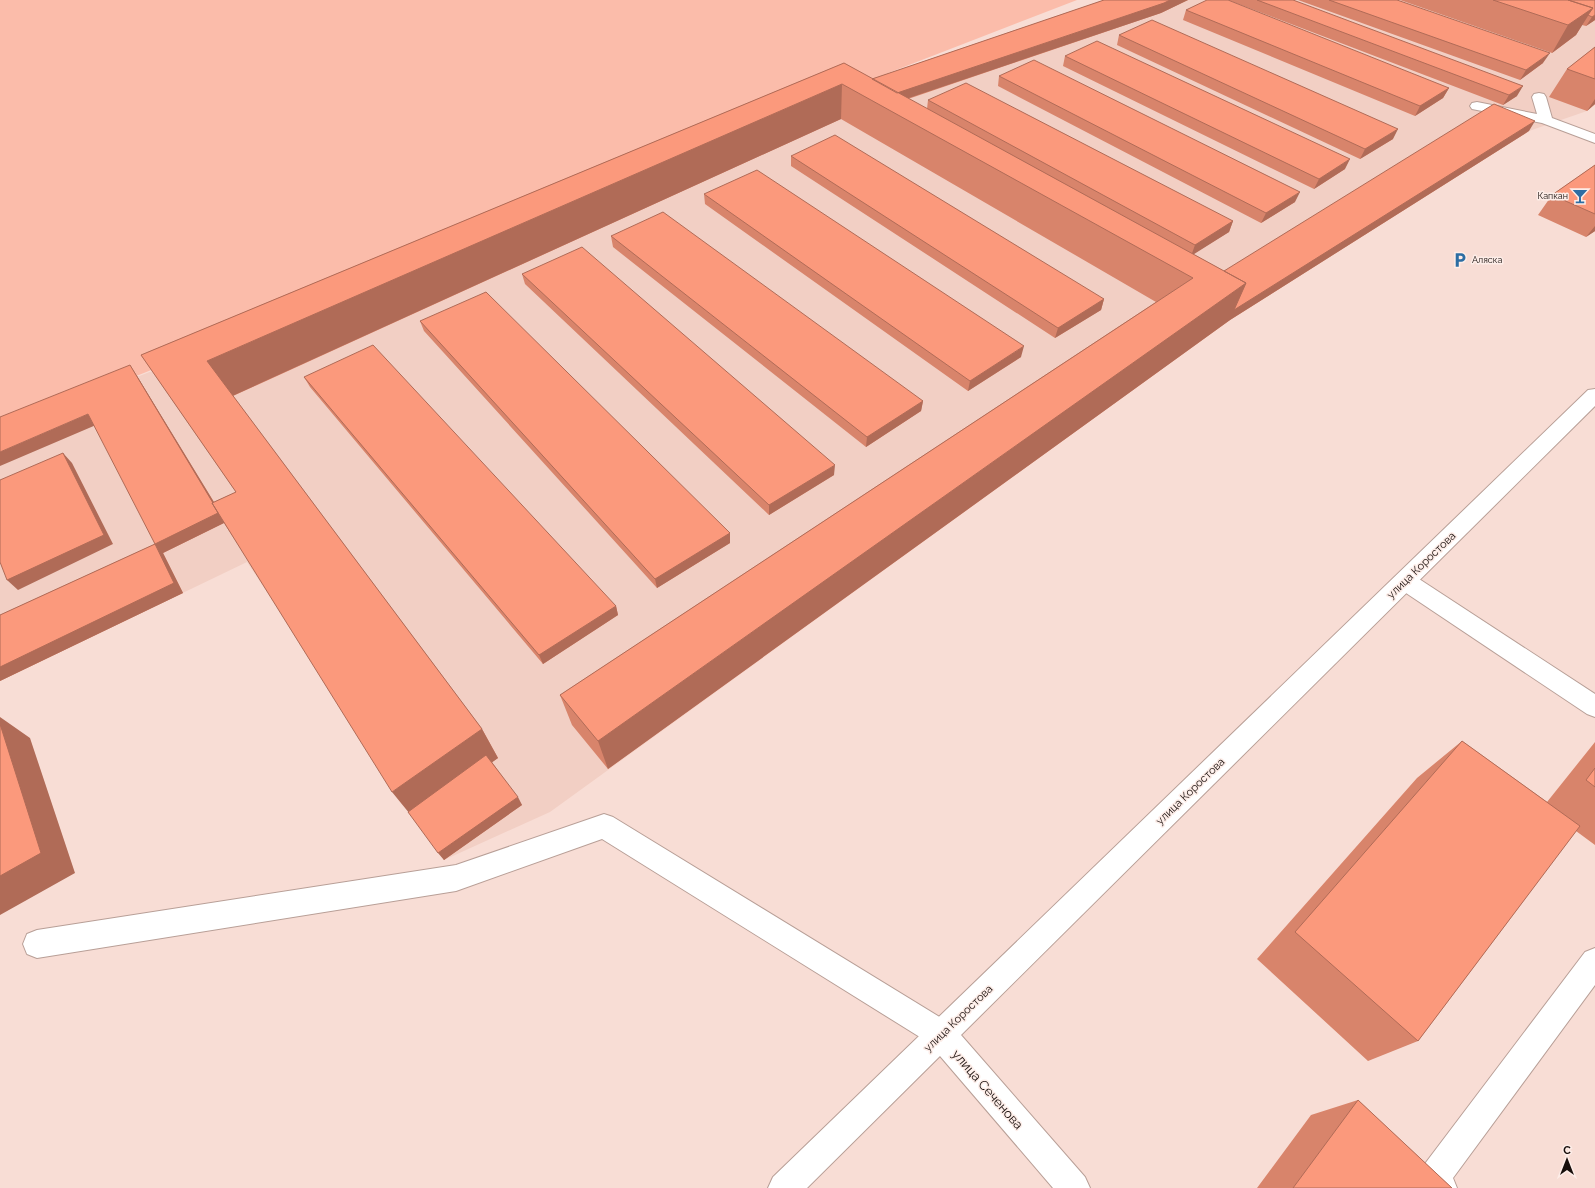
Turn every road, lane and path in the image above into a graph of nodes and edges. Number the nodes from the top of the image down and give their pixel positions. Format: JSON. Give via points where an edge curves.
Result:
{"nodes":[{"id":1,"x":1539,"y":97,"type":"dead end"},
{"id":2,"x":1477,"y":106,"type":"dead end"},
{"id":3,"x":1546,"y":120,"type":"junction"},
{"id":4,"x":1595,"y":139,"type":"edge"},
{"id":5,"x":1595,"y":395,"type":"edge"},
{"id":6,"x":1405,"y":581,"type":"junction"},
{"id":7,"x":1595,"y":707,"type":"edge"},
{"id":8,"x":37,"y":944,"type":"dead end"},
{"id":9,"x":1594,"y":962,"type":"edge"},
{"id":10,"x":941,"y":1034,"type":"junction"},
{"id":11,"x":1019,"y":1124,"type":"edge"},
{"id":12,"x":784,"y":1188,"type":"edge"},
{"id":13,"x":1441,"y":1188,"type":"edge"}],
"edges":[{"from":1,"to":3,"type":"street"},
{"from":2,"to":3,"type":"street"},
{"from":3,"to":4,"type":"street"},
{"from":5,"to":6,"type":"street","name":"улица Коростова"},
{"from":6,"to":7,"type":"street"},
{"from":6,"to":10,"type":"street","name":"улица Коростова"},
{"from":8,"to":10,"type":"street","name":"улица Сеченова","via":[[456,878],[604,826]]},
{"from":9,"to":13,"type":"street","via":[[1432,1180]]},
{"from":10,"to":11,"type":"street","name":"улица Сеченова"},
{"from":10,"to":12,"type":"street","name":"улица Коростова"}]}
